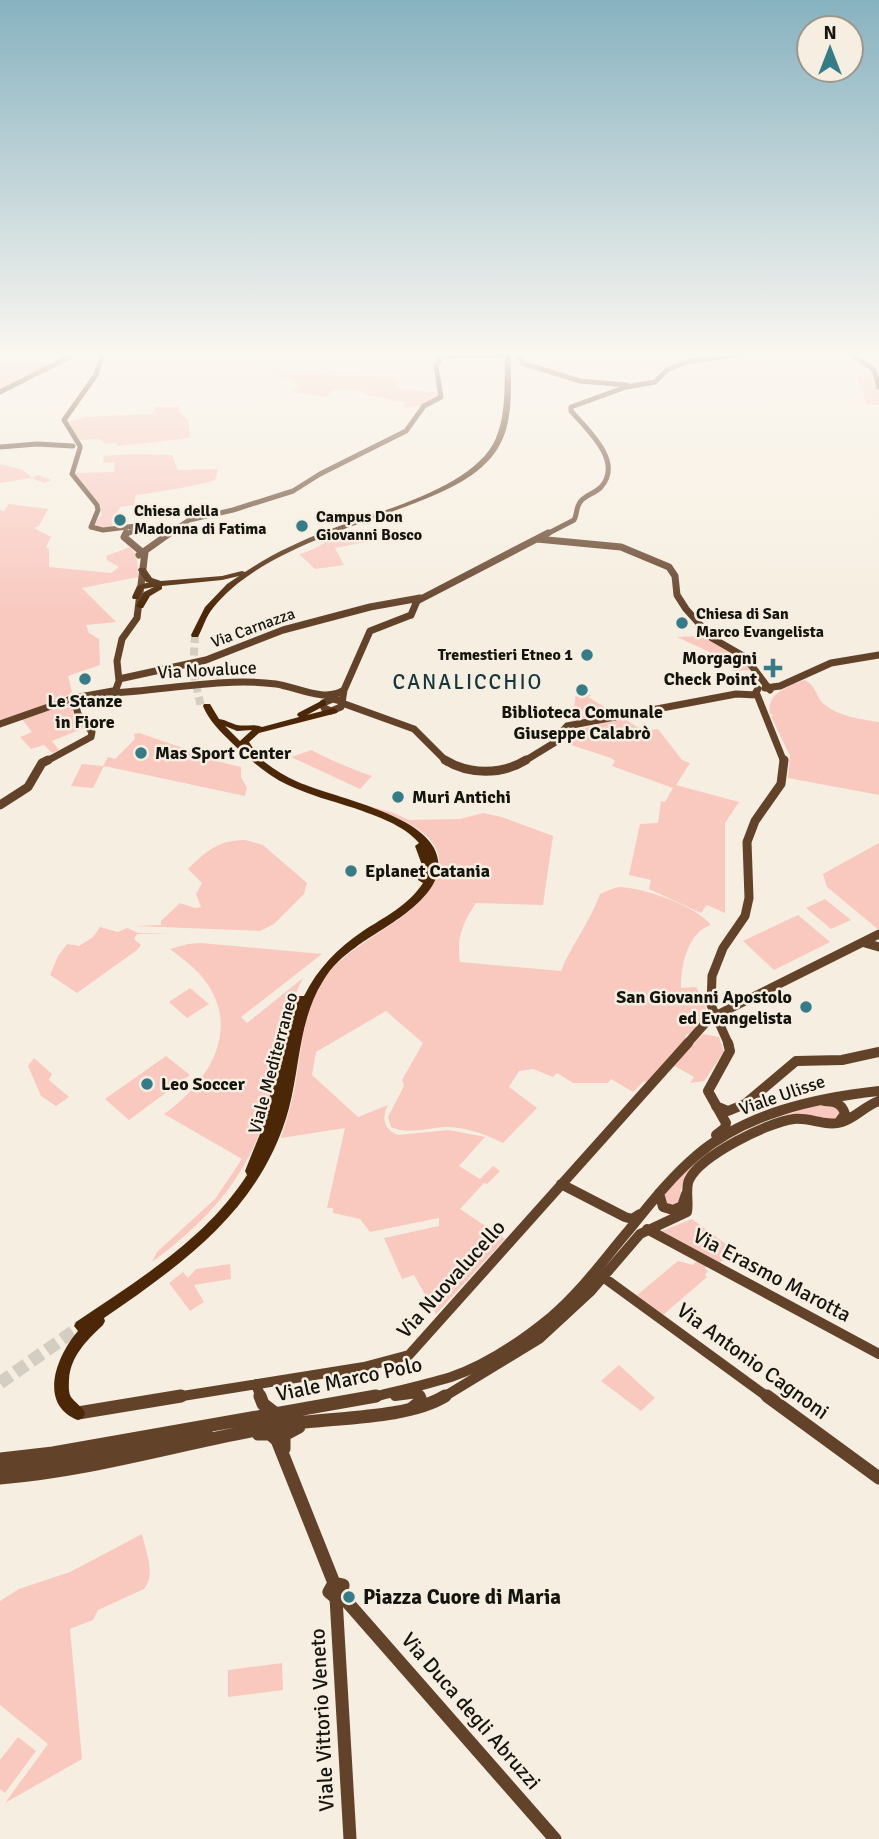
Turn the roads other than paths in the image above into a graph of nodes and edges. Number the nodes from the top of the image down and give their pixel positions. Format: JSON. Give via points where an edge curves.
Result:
{"nodes":[{"id":1,"x":72,"y":439,"type":"edge"},
{"id":2,"x":391,"y":439,"type":"edge"},
{"id":3,"x":499,"y":439,"type":"edge"},
{"id":4,"x":503,"y":439,"type":"edge"},
{"id":5,"x":596,"y":439,"type":"edge"},
{"id":6,"x":75,"y":446,"type":"junction"},
{"id":7,"x":0,"y":447,"type":"edge"},
{"id":8,"x":539,"y":537,"type":"junction"},
{"id":9,"x":304,"y":544,"type":"junction"},
{"id":10,"x":140,"y":553,"type":"junction"},
{"id":11,"x":141,"y":573,"type":"junction"},
{"id":12,"x":167,"y":585,"type":"junction"},
{"id":13,"x":142,"y":587,"type":"junction"},
{"id":14,"x":432,"y":595,"type":"junction"},
{"id":15,"x":136,"y":597,"type":"junction"},
{"id":16,"x":391,"y":604,"type":"junction"},
{"id":17,"x":139,"y":610,"type":"junction"},
{"id":18,"x":411,"y":615,"type":"junction"},
{"id":19,"x":197,"y":633,"type":"junction"},
{"id":20,"x":879,"y":654,"type":"edge"},
{"id":21,"x":142,"y":674,"type":"junction"},
{"id":22,"x":793,"y":680,"type":"junction"},
{"id":23,"x":121,"y":681,"type":"junction"},
{"id":24,"x":764,"y":689,"type":"junction"},
{"id":25,"x":139,"y":690,"type":"junction"},
{"id":26,"x":344,"y":690,"type":"junction"},
{"id":27,"x":108,"y":693,"type":"junction"},
{"id":28,"x":311,"y":693,"type":"junction"},
{"id":29,"x":74,"y":698,"type":"junction"},
{"id":30,"x":323,"y":703,"type":"junction"},
{"id":31,"x":338,"y":708,"type":"junction"},
{"id":32,"x":307,"y":711,"type":"junction"},
{"id":33,"x":765,"y":712,"type":"joint"},
{"id":34,"x":0,"y":724,"type":"edge"},
{"id":35,"x":254,"y":763,"type":"junction"},
{"id":36,"x":307,"y":789,"type":"junction"},
{"id":37,"x":0,"y":805,"type":"edge"},
{"id":38,"x":879,"y":934,"type":"edge"},
{"id":39,"x":865,"y":943,"type":"junction"},
{"id":40,"x":879,"y":947,"type":"edge"},
{"id":41,"x":712,"y":982,"type":"junction"},
{"id":42,"x":731,"y":1009,"type":"junction"},
{"id":43,"x":714,"y":1016,"type":"junction"},
{"id":44,"x":879,"y":1052,"type":"edge"},
{"id":45,"x":879,"y":1091,"type":"edge"},
{"id":46,"x":809,"y":1101,"type":"junction"},
{"id":47,"x":879,"y":1101,"type":"edge"},
{"id":48,"x":714,"y":1105,"type":"junction"},
{"id":49,"x":742,"y":1105,"type":"junction"},
{"id":50,"x":774,"y":1113,"type":"junction"},
{"id":51,"x":838,"y":1123,"type":"junction"},
{"id":52,"x":698,"y":1154,"type":"junction"},
{"id":53,"x":561,"y":1184,"type":"junction"},
{"id":54,"x":688,"y":1186,"type":"junction"},
{"id":55,"x":659,"y":1193,"type":"junction"},
{"id":56,"x":644,"y":1212,"type":"junction"},
{"id":57,"x":647,"y":1229,"type":"junction"},
{"id":58,"x":190,"y":1248,"type":"junction"},
{"id":59,"x":603,"y":1277,"type":"junction"},
{"id":60,"x":124,"y":1293,"type":"junction"},
{"id":61,"x":80,"y":1324,"type":"tunnel mouth"},
{"id":62,"x":879,"y":1354,"type":"edge"},
{"id":63,"x":256,"y":1384,"type":"junction"},
{"id":64,"x":366,"y":1399,"type":"junction"},
{"id":65,"x":263,"y":1404,"type":"junction"},
{"id":66,"x":410,"y":1410,"type":"junction"},
{"id":67,"x":78,"y":1413,"type":"joint"},
{"id":68,"x":278,"y":1414,"type":"junction"},
{"id":69,"x":248,"y":1419,"type":"junction"},
{"id":70,"x":310,"y":1423,"type":"junction"},
{"id":71,"x":231,"y":1435,"type":"junction"},
{"id":72,"x":284,"y":1455,"type":"junction"},
{"id":73,"x":0,"y":1459,"type":"edge"},
{"id":74,"x":0,"y":1470,"type":"edge"},
{"id":75,"x":0,"y":1478,"type":"edge"},
{"id":76,"x":879,"y":1478,"type":"edge"},
{"id":77,"x":339,"y":1597,"type":"junction"},
{"id":78,"x":350,"y":1839,"type":"edge"},
{"id":79,"x":555,"y":1839,"type":"edge"}],
"edges":[{"from":1,"to":6,"type":"main road"},
{"from":2,"to":10,"type":"main road","via":[[287,493],[186,521]]},
{"from":3,"to":9,"type":"highway","via":[[482,463],[459,479]]},
{"from":4,"to":19,"type":"highway","via":[[482,468],[436,494],[262,568],[221,599]]},
{"from":5,"to":8,"type":"main road","via":[[608,466],[601,487],[580,502],[574,520]]},
{"from":6,"to":7,"type":"main road"},
{"from":6,"to":10,"type":"main road","via":[[78,456],[72,474],[98,510],[90,526],[98,530],[137,527],[124,536]]},
{"from":8,"to":14,"type":"main road"},
{"from":8,"to":24,"type":"main road","via":[[621,547],[669,567],[676,578],[678,598],[692,616],[718,643],[745,656]]},
{"from":9,"to":12,"type":"highway","via":[[235,575]]},
{"from":9,"to":19,"type":"highway","via":[[232,583],[211,604]]},
{"from":10,"to":11,"type":"main road"},
{"from":11,"to":12,"type":"highway"},
{"from":11,"to":13,"type":"highway"},
{"from":11,"to":15,"type":"main road"},
{"from":12,"to":13,"type":"highway"},
{"from":12,"to":17,"type":"highway","via":[[147,594]]},
{"from":12,"to":19,"type":"highway","via":[[201,582],[215,586]]},
{"from":13,"to":15,"type":"highway"},
{"from":13,"to":17,"type":"main road"},
{"from":14,"to":16,"type":"main road","name":"Via Carnazza"},
{"from":14,"to":18,"type":"main road","via":[[415,602]]},
{"from":15,"to":17,"type":"main road"},
{"from":16,"to":18,"type":"main road","via":[[409,604]]},
{"from":16,"to":21,"type":"main road","name":"Via Carnazza","via":[[273,633],[209,659]]},
{"from":17,"to":23,"type":"main road","via":[[122,639]]},
{"from":18,"to":26,"type":"main road","via":[[370,631]]},
{"from":20,"to":22,"type":"main road","via":[[831,663]]},
{"from":21,"to":23,"type":"main road","name":"Via Carnazza"},
{"from":21,"to":23,"type":"main road","via":[[126,684]]},
{"from":22,"to":24,"type":"main road"},
{"from":22,"to":24,"type":"main road"},
{"from":23,"to":25,"type":"main road"},
{"from":23,"to":27,"type":"main road"},
{"from":24,"to":31,"type":"main road","via":[[590,723],[576,728],[575,734],[564,732],[514,767],[494,771],[474,771],[447,762],[414,729]]},
{"from":24,"to":33,"type":"main road"},
{"from":25,"to":27,"type":"main road","name":"Via Novaluce"},
{"from":25,"to":28,"type":"main road","name":"Via Novaluce","via":[[244,681]]},
{"from":26,"to":28,"type":"main road","name":"Via Novaluce","via":[[330,696]]},
{"from":26,"to":31,"type":"main road"},
{"from":27,"to":29,"type":"main road","name":"Via Novaluce"},
{"from":28,"to":30,"type":"main road"},
{"from":28,"to":32,"type":"highway","via":[[316,702]]},
{"from":29,"to":34,"type":"main road","name":"Via Novaluce"},
{"from":29,"to":37,"type":"main road","via":[[91,737],[42,762],[28,787]]},
{"from":30,"to":31,"type":"main road","via":[[325,709]]},
{"from":30,"to":32,"type":"highway"},
{"from":31,"to":36,"type":"highway","via":[[256,731],[244,741],[262,761]]},
{"from":32,"to":35,"type":"highway","via":[[240,729],[226,725],[206,708],[215,728]]},
{"from":33,"to":41,"type":"main road","via":[[784,771],[777,792],[751,828],[746,849],[748,905],[715,965]]},
{"from":35,"to":36,"type":"highway","name":"Viale Mediterraneo"},
{"from":35,"to":60,"type":"highway","name":"Viale Mediterraneo","via":[[292,788],[406,833],[423,851],[426,872],[414,892],[330,954],[309,981],[289,1035],[270,1127],[240,1188],[196,1235]]},
{"from":36,"to":58,"type":"highway","name":"Viale Mediterraneo","via":[[416,833],[433,856],[432,875],[418,897],[342,952],[319,978],[303,1013],[285,1104],[269,1152],[242,1197]]},
{"from":38,"to":39,"type":"main road"},
{"from":39,"to":40,"type":"main road"},
{"from":39,"to":42,"type":"main road"},
{"from":41,"to":42,"type":"main road","via":[[716,1005]]},
{"from":41,"to":43,"type":"main road"},
{"from":42,"to":43,"type":"main road"},
{"from":43,"to":48,"type":"main road","via":[[730,1051],[709,1088]]},
{"from":43,"to":53,"type":"main road","name":"Via Nuovalucello"},
{"from":44,"to":49,"type":"main road","via":[[834,1061],[796,1061]]},
{"from":45,"to":46,"type":"main road","name":"Viale Ulisse"},
{"from":46,"to":50,"type":"main road","name":"Viale Ulisse"},
{"from":46,"to":51,"type":"main road","via":[[839,1104],[845,1114]]},
{"from":47,"to":51,"type":"main road"},
{"from":48,"to":49,"type":"main road","via":[[728,1111]]},
{"from":48,"to":52,"type":"main road","via":[[726,1127]]},
{"from":49,"to":50,"type":"main road","via":[[739,1114],[746,1119]]},
{"from":50,"to":52,"type":"main road","name":"Viale Ulisse"},
{"from":51,"to":54,"type":"main road","name":"Viale Ulisse","via":[[794,1119],[764,1128],[704,1164]]},
{"from":52,"to":55,"type":"main road","name":"Viale Ulisse"},
{"from":53,"to":56,"type":"main road","via":[[629,1219]]},
{"from":53,"to":63,"type":"main road","name":"Via Nuovalucello","via":[[409,1355]]},
{"from":54,"to":55,"type":"main road","via":[[677,1210],[663,1207]]},
{"from":54,"to":57,"type":"main road","name":"Viale Ulisse","via":[[687,1212]]},
{"from":55,"to":56,"type":"main road","name":"Viale Ulisse"},
{"from":56,"to":64,"type":"main road","name":"Viale Marco Polo","via":[[583,1285],[532,1332],[454,1376]]},
{"from":57,"to":59,"type":"main road","name":"Viale Marco Polo"},
{"from":57,"to":62,"type":"main road","name":"Via Erasmo Marotta"},
{"from":58,"to":60,"type":"highway","name":"Viale Mediterraneo"},
{"from":58,"to":67,"type":"highway","via":[[169,1269],[109,1311],[68,1353],[61,1391],[65,1403]]},
{"from":59,"to":66,"type":"main road","name":"Viale Marco Polo","via":[[539,1339],[439,1400]]},
{"from":59,"to":76,"type":"main road","name":"Via Antonio Cagnoni"},
{"from":60,"to":61,"type":"highway","name":"Viale Mediterraneo"},
{"from":63,"to":65,"type":"main road"},
{"from":63,"to":67,"type":"main road","name":"Via Nuovalucello"},
{"from":64,"to":66,"type":"main road","via":[[418,1393],[421,1401]]},
{"from":64,"to":68,"type":"main road","name":"Viale Marco Polo"},
{"from":65,"to":68,"type":"main road"},
{"from":65,"to":69,"type":"main road","via":[[260,1412]]},
{"from":66,"to":70,"type":"main road","name":"Viale Marco Polo"},
{"from":68,"to":69,"type":"main road","name":"Viale Marco Polo"},
{"from":69,"to":73,"type":"main road","name":"Viale Marco Polo"},
{"from":70,"to":71,"type":"main road","name":"Viale Marco Polo"},
{"from":70,"to":72,"type":"main road","via":[[284,1435]]},
{"from":71,"to":72,"type":"main road","via":[[270,1434]]},
{"from":71,"to":74,"type":"main road"},
{"from":71,"to":75,"type":"main road","via":[[138,1457]]},
{"from":72,"to":77,"type":"main road","name":"Viale Vittorio Veneto","via":[[334,1583],[329,1592]]},
{"from":77,"to":78,"type":"main road","name":"Viale Vittorio Veneto"},
{"from":77,"to":79,"type":"main road","name":"Via Duca degli Abruzzi"}]}
